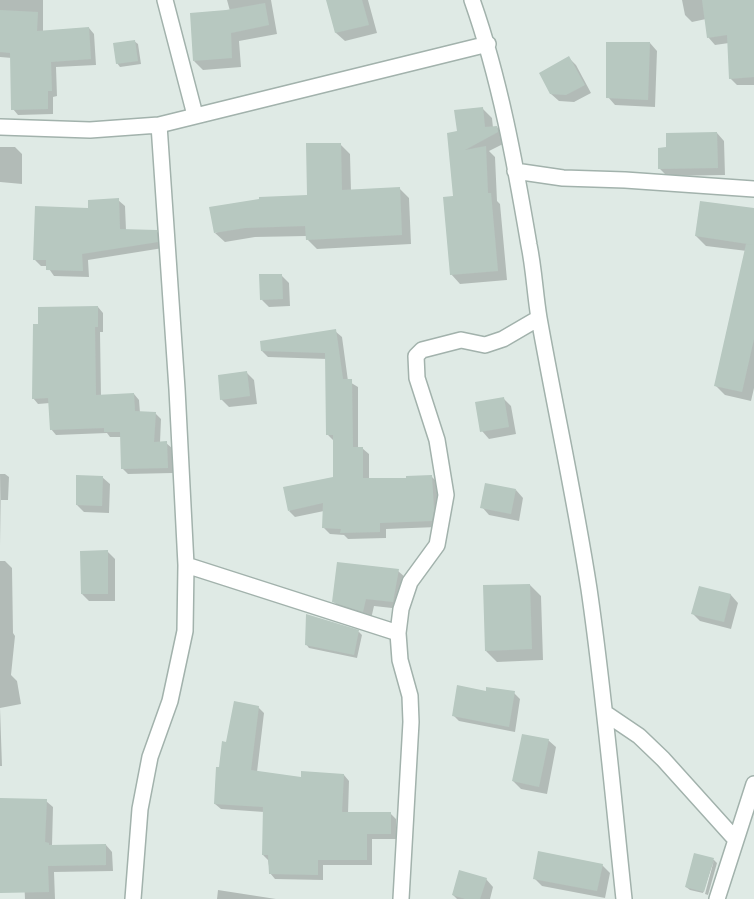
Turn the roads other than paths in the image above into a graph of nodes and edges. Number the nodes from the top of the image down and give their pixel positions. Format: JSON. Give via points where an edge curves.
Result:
{"nodes":[{"id":1,"x":165,"y":0,"type":"edge"},
{"id":2,"x":472,"y":0,"type":"edge"},
{"id":3,"x":488,"y":44,"type":"junction"},
{"id":4,"x":195,"y":116,"type":"junction"},
{"id":5,"x":159,"y":125,"type":"junction"},
{"id":6,"x":0,"y":127,"type":"edge"},
{"id":7,"x":515,"y":171,"type":"junction"},
{"id":8,"x":754,"y":189,"type":"edge"},
{"id":9,"x":539,"y":318,"type":"junction"},
{"id":10,"x":186,"y":565,"type":"junction"},
{"id":11,"x":398,"y":633,"type":"junction"},
{"id":12,"x":605,"y":713,"type":"junction"},
{"id":13,"x":754,"y":784,"type":"edge"},
{"id":14,"x":736,"y":840,"type":"junction"},
{"id":15,"x":133,"y":899,"type":"edge"},
{"id":16,"x":401,"y":899,"type":"edge"},
{"id":17,"x":624,"y":899,"type":"edge"},
{"id":18,"x":717,"y":899,"type":"edge"}],
"edges":[{"from":1,"to":4,"type":"street"},
{"from":2,"to":3,"type":"street"},
{"from":3,"to":4,"type":"street"},
{"from":3,"to":7,"type":"street"},
{"from":4,"to":5,"type":"street"},
{"from":5,"to":6,"type":"street","via":[[90,130]]},
{"from":5,"to":10,"type":"street"},
{"from":7,"to":8,"type":"street","via":[[563,178]]},
{"from":7,"to":9,"type":"street","via":[[530,247]]},
{"from":9,"to":11,"type":"street","via":[[504,339],[484,344],[462,340],[422,350],[416,356],[417,378],[437,440],[446,494],[437,545],[410,582],[401,609]]},
{"from":9,"to":12,"type":"street","via":[[589,588]]},
{"from":10,"to":11,"type":"street"},
{"from":10,"to":15,"type":"street","via":[[185,632],[170,701],[150,757],[140,810]]},
{"from":11,"to":16,"type":"street","via":[[400,660],[410,696],[411,722]]},
{"from":12,"to":14,"type":"street","via":[[639,736],[664,759]]},
{"from":12,"to":17,"type":"street"},
{"from":13,"to":14,"type":"street"},
{"from":14,"to":18,"type":"street"}]}
